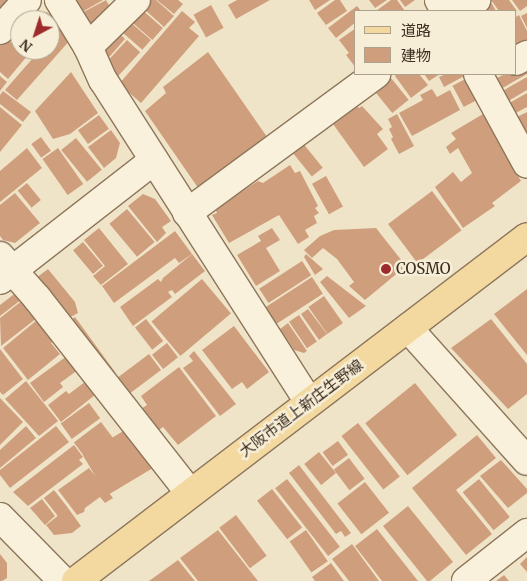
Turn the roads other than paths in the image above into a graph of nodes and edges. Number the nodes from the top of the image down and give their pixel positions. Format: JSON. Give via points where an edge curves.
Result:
{"nodes":[{"id":1,"x":27,"y":0,"type":"edge"},
{"id":2,"x":59,"y":0,"type":"edge"},
{"id":3,"x":136,"y":0,"type":"edge"},
{"id":4,"x":476,"y":0,"type":"edge"},
{"id":5,"x":462,"y":10,"type":"edge"},
{"id":6,"x":0,"y":30,"type":"edge"},
{"id":7,"x":88,"y":47,"type":"junction"},
{"id":8,"x":375,"y":75,"type":"edge"},
{"id":9,"x":485,"y":76,"type":"edge"},
{"id":10,"x":154,"y":160,"type":"junction"},
{"id":11,"x":527,"y":164,"type":"edge"},
{"id":12,"x":187,"y":213,"type":"junction"},
{"id":13,"x":527,"y":237,"type":"edge"},
{"id":14,"x":4,"y":269,"type":"edge"},
{"id":15,"x":408,"y":328,"type":"junction"},
{"id":16,"x":309,"y":402,"type":"junction"},
{"id":17,"x":527,"y":460,"type":"edge"},
{"id":18,"x":190,"y":493,"type":"junction"},
{"id":19,"x":0,"y":517,"type":"edge"},
{"id":20,"x":527,"y":534,"type":"edge"},
{"id":21,"x":63,"y":581,"type":"edge"},
{"id":22,"x":76,"y":581,"type":"edge"},
{"id":23,"x":466,"y":581,"type":"edge"}],
"edges":[{"from":1,"to":6,"type":"street"},
{"from":2,"to":7,"type":"street"},
{"from":3,"to":7,"type":"street"},
{"from":4,"to":5,"type":"street"},
{"from":7,"to":10,"type":"street","via":[[103,80]]},
{"from":8,"to":12,"type":"street"},
{"from":9,"to":11,"type":"street"},
{"from":10,"to":12,"type":"street"},
{"from":10,"to":14,"type":"street"},
{"from":12,"to":16,"type":"street"},
{"from":13,"to":15,"type":"main road","name":"大阪市道上新庄生野線"},
{"from":14,"to":18,"type":"street","via":[[38,298]]},
{"from":15,"to":16,"type":"main road","name":"大阪市道上新庄生野線"},
{"from":15,"to":17,"type":"street"},
{"from":16,"to":18,"type":"main road","name":"大阪市道上新庄生野線"},
{"from":18,"to":22,"type":"main road","name":"大阪市道上新庄生野線"},
{"from":19,"to":21,"type":"street"},
{"from":20,"to":23,"type":"street"}]}
